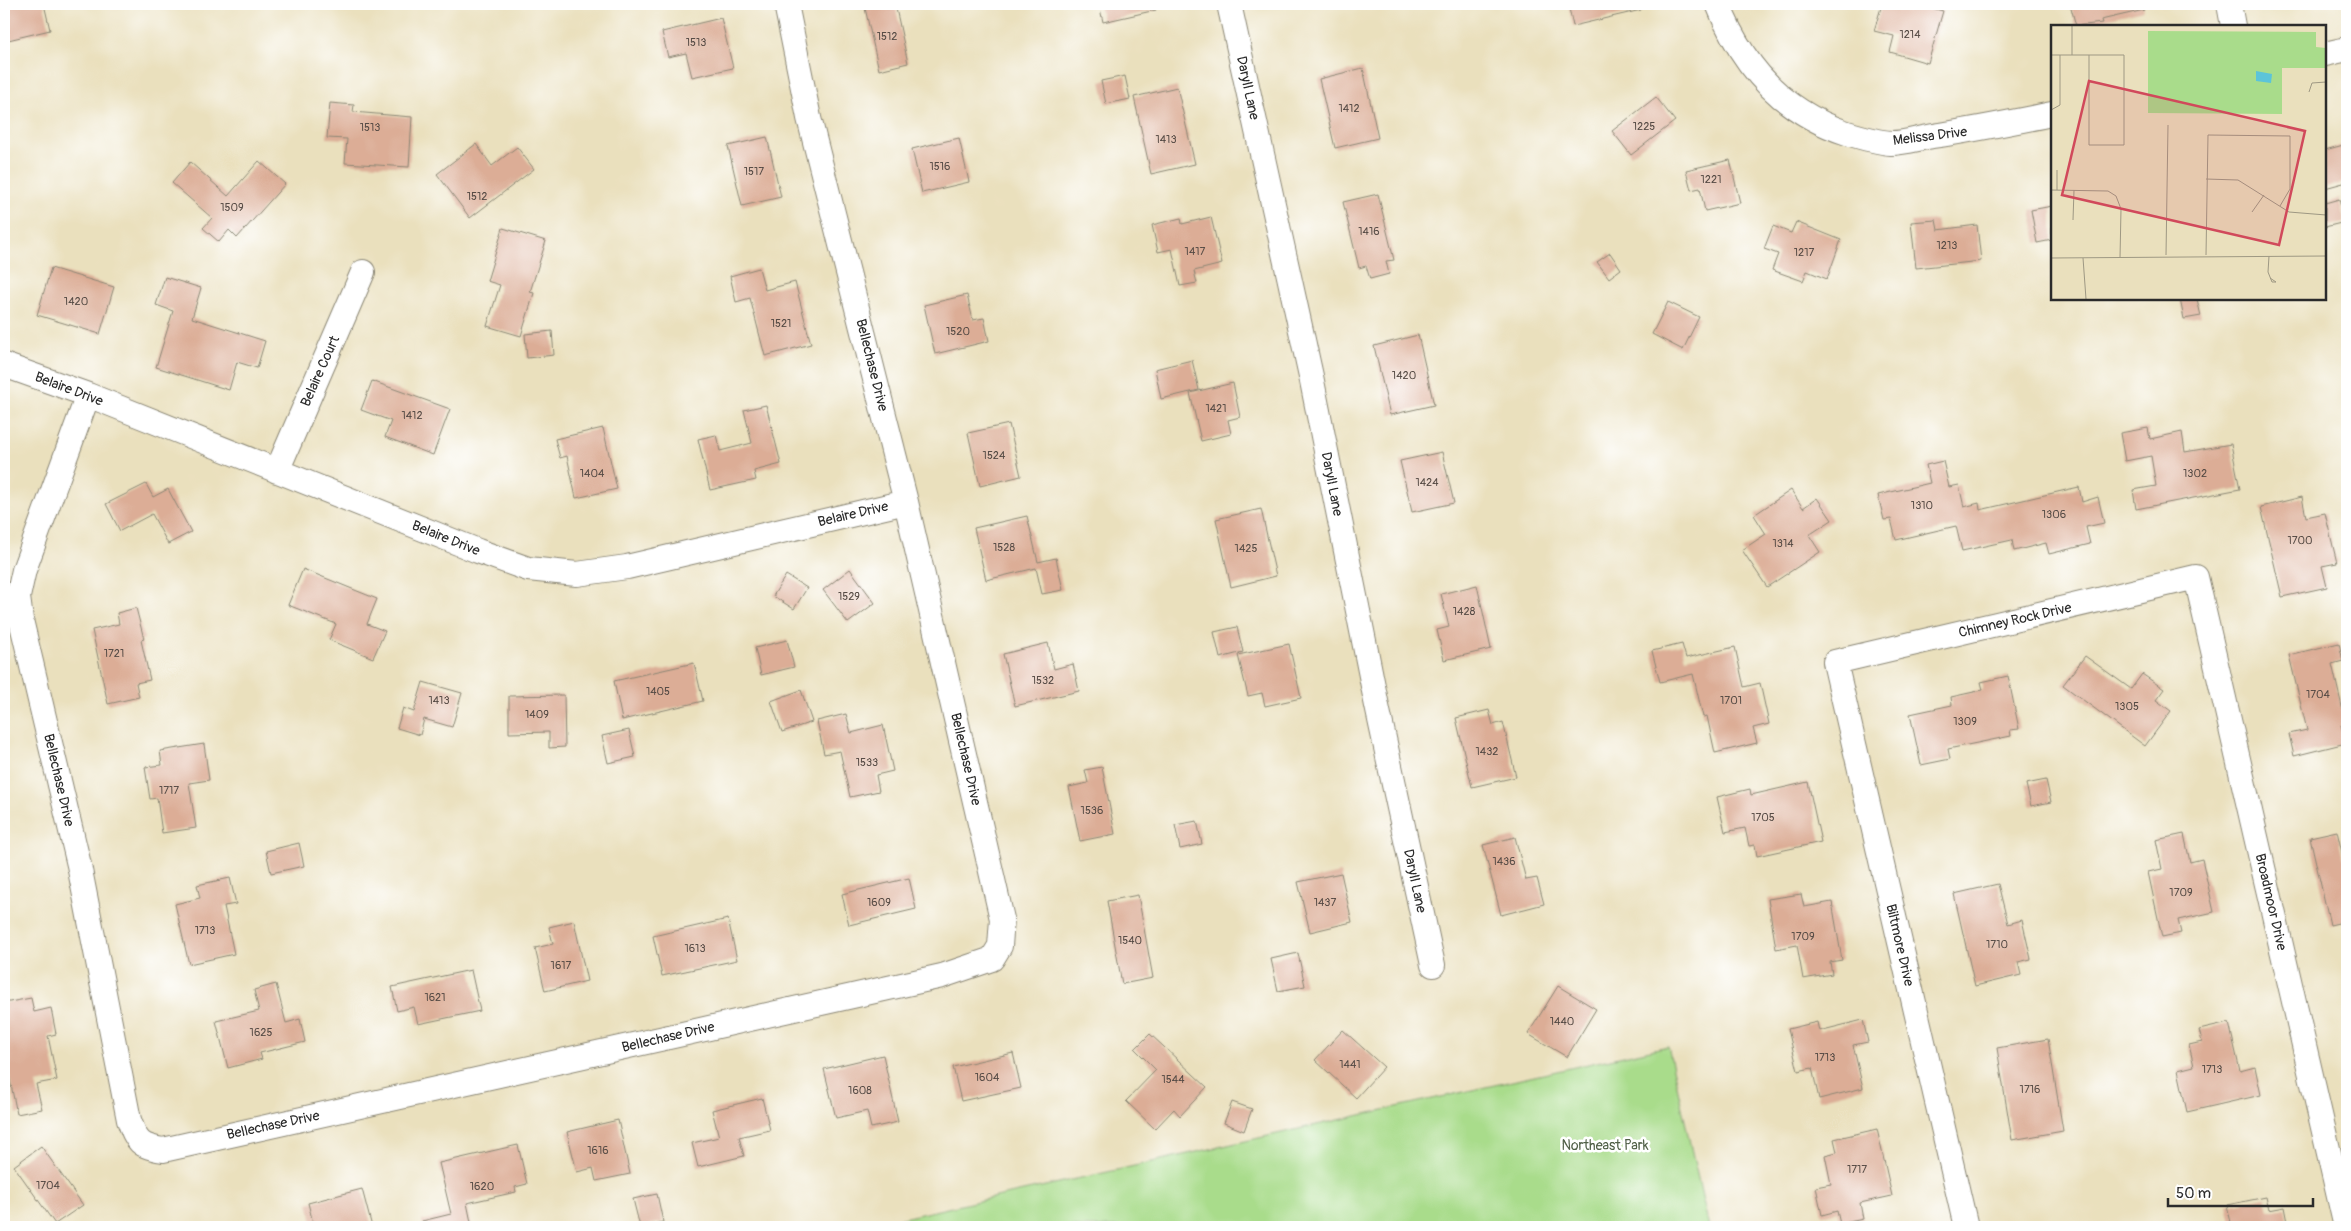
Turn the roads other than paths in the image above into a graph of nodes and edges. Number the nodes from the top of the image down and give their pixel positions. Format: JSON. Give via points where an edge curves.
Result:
{"nodes":[{"id":1,"x":786,"y":4,"type":"edge"},
{"id":2,"x":1229,"y":4,"type":"edge"},
{"id":3,"x":1718,"y":4,"type":"edge"},
{"id":4,"x":2229,"y":4,"type":"edge"},
{"id":5,"x":2233,"y":25,"type":"edge"},
{"id":6,"x":2347,"y":49,"type":"edge"},
{"id":7,"x":2326,"y":54,"type":"edge"},
{"id":8,"x":2051,"y":114,"type":"edge"},
{"id":9,"x":364,"y":272,"type":"dead end"},
{"id":10,"x":4,"y":365,"type":"edge"},
{"id":11,"x":88,"y":396,"type":"junction"},
{"id":12,"x":277,"y":471,"type":"junction"},
{"id":13,"x":906,"y":502,"type":"junction"},
{"id":14,"x":2196,"y":577,"type":"joint"},
{"id":15,"x":1835,"y":662,"type":"joint"},
{"id":16,"x":1433,"y":965,"type":"dead end"},
{"id":17,"x":1966,"y":1227,"type":"edge"},
{"id":18,"x":2346,"y":1227,"type":"edge"}],
"edges":[{"from":1,"to":13,"type":"street","name":"Bellechase Drive","via":[[809,118]]},
{"from":2,"to":16,"type":"street","name":"Daryll Lane","via":[[1311,376]]},
{"from":3,"to":8,"type":"street","name":"Melissa Drive","via":[[1743,55],[1771,90],[1825,126],[1892,143]]},
{"from":4,"to":5,"type":"street"},
{"from":6,"to":7,"type":"street"},
{"from":9,"to":12,"type":"street","name":"Belaire Court"},
{"from":10,"to":11,"type":"street","name":"Belaire Drive"},
{"from":11,"to":12,"type":"street","name":"Belaire Drive"},
{"from":11,"to":13,"type":"street","name":"Bellechase Drive","via":[[24,570],[18,597],[95,941],[129,1120],[135,1136],[145,1147],[163,1150],[942,976],[992,959],[1000,946],[1002,919]]},
{"from":12,"to":13,"type":"street","name":"Belaire Drive","via":[[520,566],[577,574],[627,567]]},
{"from":14,"to":15,"type":"street","name":"Chimney Rock Drive"},
{"from":14,"to":18,"type":"street","name":"Broadmoor Drive"},
{"from":15,"to":17,"type":"street","name":"Biltmore Drive"}]}
